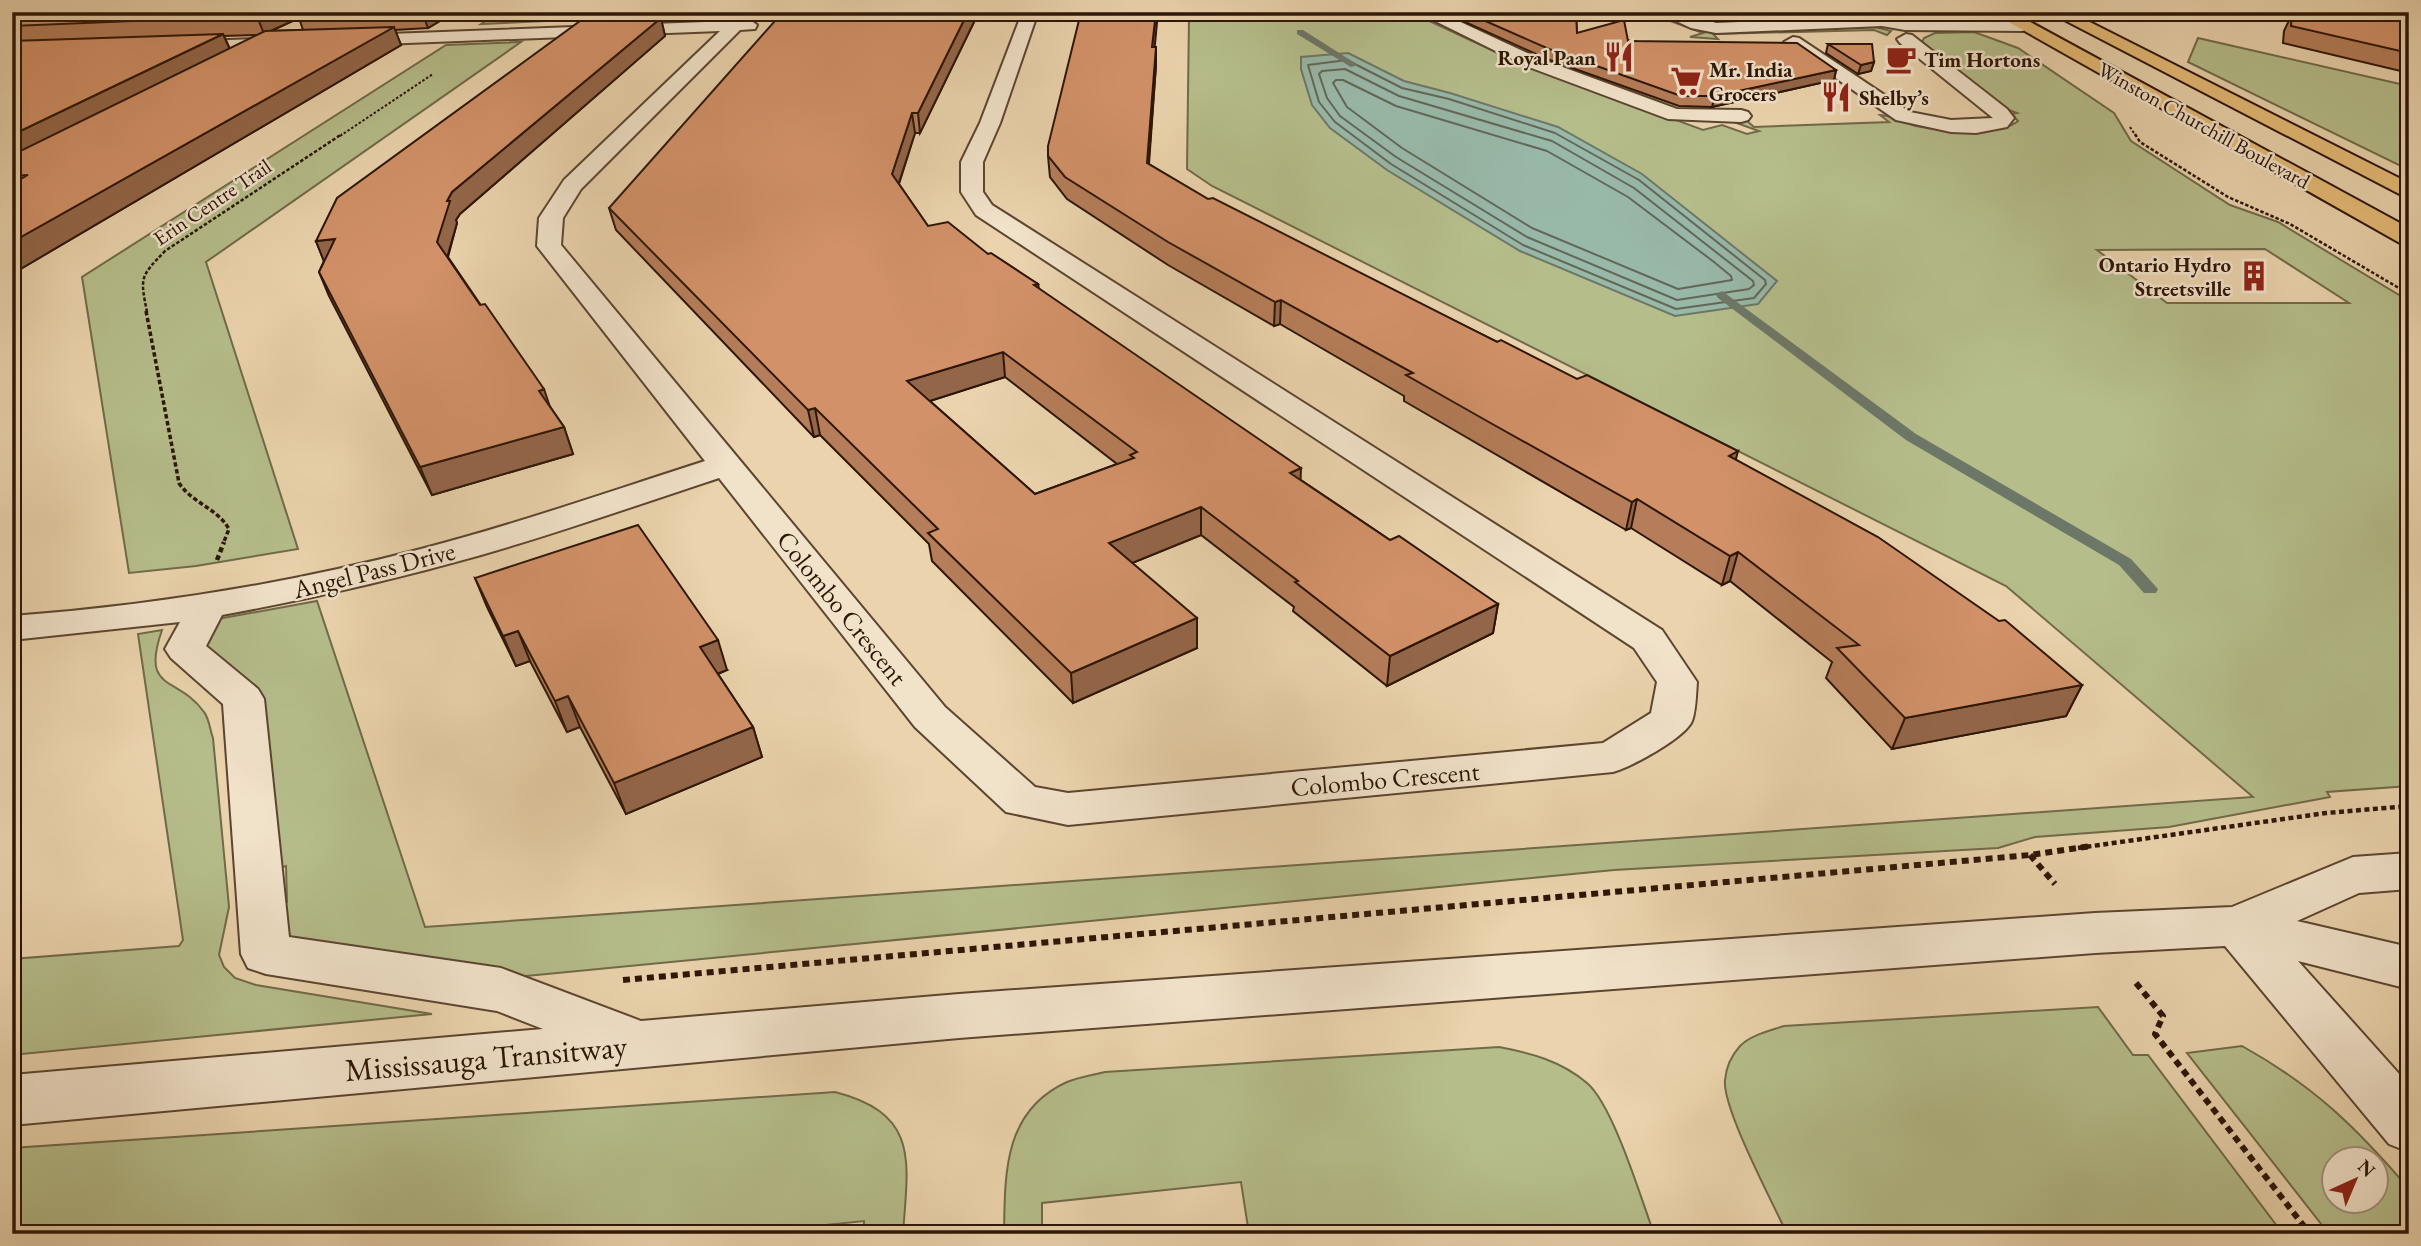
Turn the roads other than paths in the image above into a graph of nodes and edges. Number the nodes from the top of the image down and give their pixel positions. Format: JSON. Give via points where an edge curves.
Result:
{"nodes":[{"id":1,"x":1014,"y":12,"type":"edge"},
{"id":2,"x":1030,"y":12,"type":"edge"},
{"id":3,"x":1424,"y":12,"type":"edge"},
{"id":4,"x":1665,"y":12,"type":"edge"},
{"id":5,"x":1844,"y":12,"type":"edge"},
{"id":6,"x":1998,"y":12,"type":"edge"},
{"id":7,"x":2057,"y":12,"type":"edge"},
{"id":8,"x":1761,"y":15,"type":"dead end"},
{"id":9,"x":908,"y":17,"type":"edge"},
{"id":10,"x":742,"y":19,"type":"edge"},
{"id":11,"x":1883,"y":21,"type":"junction"},
{"id":12,"x":304,"y":24,"type":"edge"},
{"id":13,"x":772,"y":24,"type":"edge"},
{"id":14,"x":2023,"y":26,"type":"junction"},
{"id":15,"x":1797,"y":33,"type":"junction"},
{"id":16,"x":1906,"y":39,"type":"dead end"},
{"id":17,"x":266,"y":44,"type":"junction"},
{"id":18,"x":162,"y":47,"type":"edge"},
{"id":19,"x":219,"y":68,"type":"edge"},
{"id":20,"x":1741,"y":116,"type":"dead end"},
{"id":21,"x":2409,"y":192,"type":"edge"},
{"id":22,"x":2409,"y":238,"type":"edge"},
{"id":23,"x":726,"y":465,"type":"junction"},
{"id":24,"x":210,"y":586,"type":"junction"},
{"id":25,"x":12,"y":628,"type":"edge"},
{"id":26,"x":2409,"y":871,"type":"edge"},
{"id":27,"x":2236,"y":926,"type":"junction"},
{"id":28,"x":2409,"y":968,"type":"edge"},
{"id":29,"x":641,"y":1045,"type":"junction"},
{"id":30,"x":12,"y":1100,"type":"edge"},
{"id":31,"x":2409,"y":1126,"type":"edge"}],
"edges":[{"from":1,"to":9,"type":"street"},
{"from":2,"to":23,"type":"street","name":"Colombo Crescent","via":[[972,162],[972,192],[984,210],[1648,639],[1677,682],[1671,720],[1614,757],[1068,809],[1022,801],[930,716]]},
{"from":3,"to":20,"type":"street","via":[[1531,62],[1675,115]]},
{"from":4,"to":15,"type":"street","via":[[1716,28]]},
{"from":5,"to":11,"type":"street"},
{"from":6,"to":14,"type":"main road","name":"Winston Churchill Boulevard"},
{"from":7,"to":21,"type":"main road","name":"Winston Churchill Boulevard"},
{"from":8,"to":15,"type":"street"},
{"from":10,"to":13,"type":"street"},
{"from":10,"to":17,"type":"street"},
{"from":10,"to":23,"type":"street","name":"Colombo Crescent","via":[[572,185],[551,218],[549,246]]},
{"from":11,"to":14,"type":"street"},
{"from":11,"to":15,"type":"street"},
{"from":12,"to":17,"type":"street"},
{"from":14,"to":22,"type":"main road","name":"Winston Churchill Boulevard"},
{"from":15,"to":16,"type":"street","via":[[1903,116],[1946,127],[2000,123],[2004,118],[2000,113]]},
{"from":17,"to":18,"type":"street"},
{"from":17,"to":19,"type":"street"},
{"from":23,"to":24,"type":"street","name":"Angel Pass Drive","via":[[433,557],[280,594]]},
{"from":24,"to":25,"type":"street","name":"Angel Pass Drive"},
{"from":24,"to":29,"type":"street","via":[[185,649],[243,699],[265,954],[501,990]]},
{"from":26,"to":27,"type":"street","via":[[2353,875]]},
{"from":27,"to":28,"type":"street"},
{"from":27,"to":29,"type":"street","name":"Mississauga Transitway","via":[[959,1016]]},
{"from":27,"to":31,"type":"street"},
{"from":29,"to":30,"type":"street","name":"Mississauga Transitway"}]}
